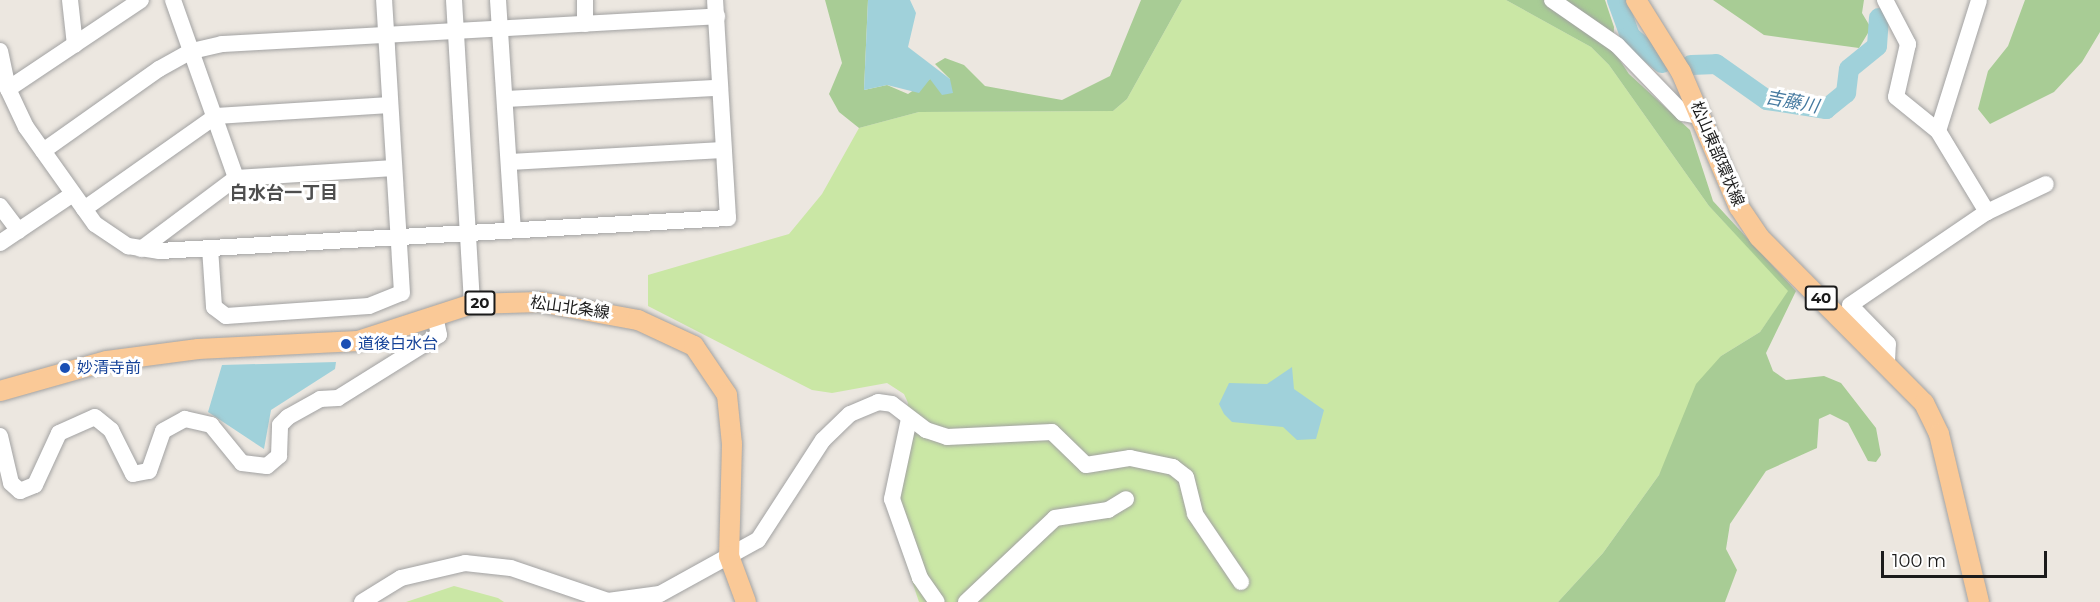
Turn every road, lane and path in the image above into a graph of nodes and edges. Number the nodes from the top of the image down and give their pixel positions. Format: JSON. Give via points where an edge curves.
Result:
{"nodes":[{"id":1,"x":70,"y":0,"type":"edge"},
{"id":2,"x":173,"y":0,"type":"edge"},
{"id":3,"x":384,"y":0,"type":"edge"},
{"id":4,"x":454,"y":0,"type":"edge"},
{"id":5,"x":498,"y":0,"type":"edge"},
{"id":6,"x":585,"y":0,"type":"edge"},
{"id":7,"x":1552,"y":0,"type":"edge"},
{"id":8,"x":1636,"y":0,"type":"edge"},
{"id":9,"x":1885,"y":0,"type":"edge"},
{"id":10,"x":1979,"y":0,"type":"edge"},
{"id":11,"x":136,"y":1,"type":"edge"},
{"id":12,"x":716,"y":8,"type":"edge"},
{"id":13,"x":585,"y":24,"type":"junction"},
{"id":14,"x":500,"y":31,"type":"junction"},
{"id":15,"x":456,"y":32,"type":"junction"},
{"id":16,"x":386,"y":35,"type":"junction"},
{"id":17,"x":75,"y":45,"type":"junction"},
{"id":18,"x":0,"y":51,"type":"edge"},
{"id":19,"x":192,"y":51,"type":"junction"},
{"id":20,"x":0,"y":56,"type":"edge"},
{"id":21,"x":719,"y":88,"type":"junction"},
{"id":22,"x":8,"y":89,"type":"junction"},
{"id":23,"x":506,"y":99,"type":"junction"},
{"id":24,"x":390,"y":105,"type":"junction"},
{"id":25,"x":216,"y":116,"type":"junction"},
{"id":26,"x":1703,"y":117,"type":"junction"},
{"id":27,"x":1938,"y":131,"type":"junction"},
{"id":28,"x":723,"y":150,"type":"junction"},
{"id":29,"x":43,"y":151,"type":"junction"},
{"id":30,"x":510,"y":162,"type":"junction"},
{"id":31,"x":394,"y":168,"type":"junction"},
{"id":32,"x":236,"y":178,"type":"junction"},
{"id":33,"x":2046,"y":184,"type":"dead end"},
{"id":34,"x":73,"y":194,"type":"junction"},
{"id":35,"x":0,"y":206,"type":"edge"},
{"id":36,"x":84,"y":209,"type":"junction"},
{"id":37,"x":1987,"y":212,"type":"junction"},
{"id":38,"x":513,"y":230,"type":"junction"},
{"id":39,"x":19,"y":231,"type":"junction"},
{"id":40,"x":468,"y":232,"type":"junction"},
{"id":41,"x":399,"y":236,"type":"junction"},
{"id":42,"x":0,"y":243,"type":"edge"},
{"id":43,"x":210,"y":248,"type":"junction"},
{"id":44,"x":141,"y":249,"type":"junction"},
{"id":45,"x":472,"y":304,"type":"junction"},
{"id":46,"x":435,"y":316,"type":"junction"},
{"id":47,"x":1887,"y":362,"type":"junction"},
{"id":48,"x":0,"y":391,"type":"edge"},
{"id":49,"x":909,"y":419,"type":"junction"},
{"id":50,"x":0,"y":436,"type":"edge"},
{"id":51,"x":1126,"y":498,"type":"dead end"},
{"id":52,"x":729,"y":556,"type":"junction"},
{"id":53,"x":1240,"y":582,"type":"dead end"},
{"id":54,"x":362,"y":602,"type":"edge"},
{"id":55,"x":746,"y":602,"type":"edge"},
{"id":56,"x":937,"y":602,"type":"edge"},
{"id":57,"x":966,"y":602,"type":"edge"},
{"id":58,"x":1979,"y":602,"type":"edge"}],
"edges":[{"from":1,"to":17,"type":"street"},
{"from":2,"to":19,"type":"street"},
{"from":3,"to":16,"type":"street"},
{"from":4,"to":15,"type":"street"},
{"from":5,"to":14,"type":"street"},
{"from":6,"to":13,"type":"street"},
{"from":7,"to":26,"type":"street","via":[[1617,45],[1683,112]]},
{"from":8,"to":26,"type":"main road","name":"松山東部環状線","number":"40"},
{"from":9,"to":27,"type":"street","via":[[1908,44],[1896,97]]},
{"from":10,"to":27,"type":"street"},
{"from":11,"to":17,"type":"street"},
{"from":12,"to":13,"type":"street"},
{"from":12,"to":21,"type":"street"},
{"from":13,"to":14,"type":"street"},
{"from":14,"to":15,"type":"street"},
{"from":14,"to":23,"type":"street"},
{"from":15,"to":16,"type":"street"},
{"from":15,"to":40,"type":"street"},
{"from":16,"to":19,"type":"street","via":[[222,44]]},
{"from":16,"to":24,"type":"street"},
{"from":17,"to":22,"type":"street"},
{"from":18,"to":20,"type":"street"},
{"from":19,"to":25,"type":"street"},
{"from":19,"to":29,"type":"street"},
{"from":20,"to":22,"type":"street"},
{"from":21,"to":23,"type":"street"},
{"from":21,"to":28,"type":"street"},
{"from":22,"to":29,"type":"street"},
{"from":23,"to":30,"type":"street"},
{"from":24,"to":25,"type":"street"},
{"from":24,"to":31,"type":"street"},
{"from":25,"to":32,"type":"street"},
{"from":25,"to":36,"type":"street"},
{"from":26,"to":47,"type":"main road","name":"松山東部環状線","number":"40","via":[[1739,207],[1759,237]]},
{"from":27,"to":37,"type":"street"},
{"from":28,"to":30,"type":"street"},
{"from":28,"to":38,"type":"street","via":[[728,218]]},
{"from":29,"to":34,"type":"street"},
{"from":30,"to":38,"type":"street"},
{"from":31,"to":32,"type":"street"},
{"from":31,"to":41,"type":"street"},
{"from":32,"to":44,"type":"street"},
{"from":33,"to":37,"type":"street"},
{"from":34,"to":36,"type":"street"},
{"from":34,"to":39,"type":"street"},
{"from":35,"to":39,"type":"street"},
{"from":36,"to":44,"type":"street","via":[[114,240]]},
{"from":37,"to":47,"type":"street","via":[[1850,305],[1888,344]]},
{"from":38,"to":40,"type":"street"},
{"from":39,"to":42,"type":"street"},
{"from":40,"to":41,"type":"street"},
{"from":40,"to":45,"type":"street"},
{"from":41,"to":43,"type":"street"},
{"from":41,"to":43,"type":"street","via":[[402,293],[369,306],[226,316],[214,307]]},
{"from":43,"to":44,"type":"street"},
{"from":45,"to":46,"type":"main road","name":"松山北条線","number":"20"},
{"from":45,"to":52,"type":"main road","name":"松山北条線","number":"20","via":[[540,302],[586,309],[654,325],[699,351],[717,374],[729,408]]},
{"from":46,"to":48,"type":"main road","name":"松山北条線","number":"20","via":[[379,337],[332,346],[163,353],[107,361]]},
{"from":46,"to":50,"type":"street","via":[[439,335],[338,398],[320,399],[288,417],[280,425],[279,456],[267,466],[242,463],[212,425],[185,419],[163,432],[149,471],[133,474],[111,430],[95,417],[59,433],[35,485],[20,491],[11,483]]},
{"from":47,"to":58,"type":"main road","name":"松山東部環状線","number":"40","via":[[1923,403],[1939,434]]},
{"from":49,"to":52,"type":"street","via":[[892,404],[878,402],[850,414],[823,440],[765,533]]},
{"from":49,"to":53,"type":"street","via":[[926,430],[965,438],[1052,432],[1086,465],[1130,458],[1173,467],[1186,477],[1195,514]]},
{"from":49,"to":56,"type":"street","via":[[892,499],[920,578]]},
{"from":51,"to":57,"type":"street","via":[[1108,510],[1055,518]]},
{"from":52,"to":54,"type":"street","via":[[660,594],[630,602],[585,596],[511,568],[465,563],[401,578]]},
{"from":52,"to":55,"type":"main road","name":"松山北条線","number":"20"}]}
